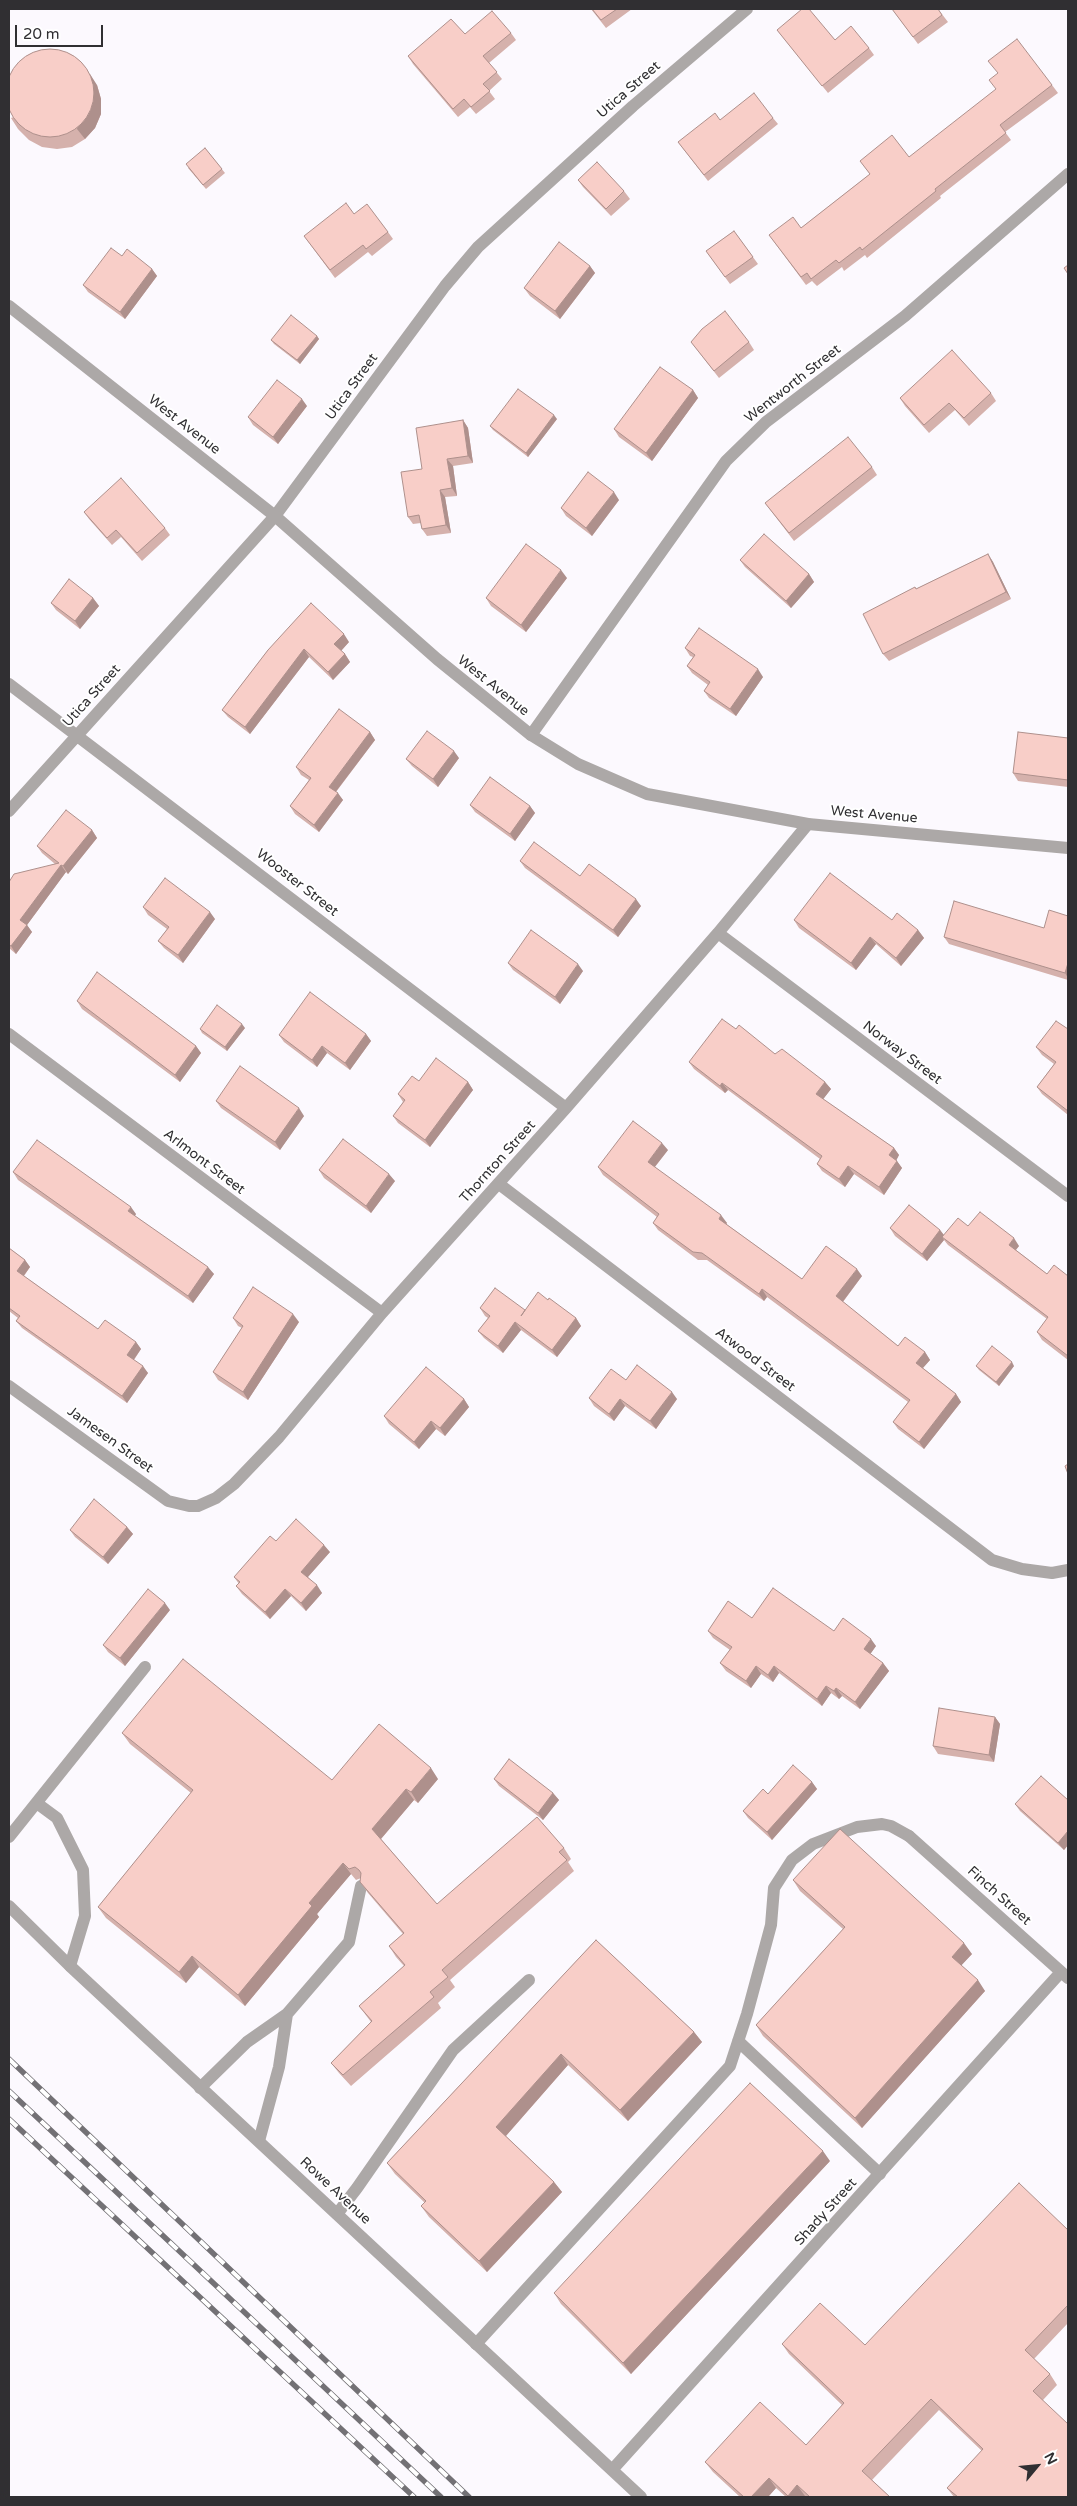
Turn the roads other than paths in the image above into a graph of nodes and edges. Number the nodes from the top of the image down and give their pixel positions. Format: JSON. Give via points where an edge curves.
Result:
{"nodes":[{"id":1,"x":747,"y":9,"type":"edge"},
{"id":2,"x":1068,"y":174,"type":"edge"},
{"id":3,"x":9,"y":306,"type":"edge"},
{"id":4,"x":275,"y":516,"type":"junction"},
{"id":5,"x":9,"y":684,"type":"edge"},
{"id":6,"x":531,"y":735,"type":"junction"},
{"id":7,"x":76,"y":736,"type":"junction"},
{"id":8,"x":9,"y":811,"type":"edge"},
{"id":9,"x":808,"y":824,"type":"junction"},
{"id":10,"x":1068,"y":848,"type":"edge"},
{"id":11,"x":718,"y":933,"type":"junction"},
{"id":12,"x":9,"y":1034,"type":"edge"},
{"id":13,"x":566,"y":1108,"type":"junction"},
{"id":14,"x":499,"y":1184,"type":"junction"},
{"id":15,"x":1068,"y":1196,"type":"edge"},
{"id":16,"x":382,"y":1313,"type":"junction"},
{"id":17,"x":9,"y":1386,"type":"edge"},
{"id":18,"x":198,"y":1506,"type":"joint"},
{"id":19,"x":1068,"y":1570,"type":"edge"},
{"id":20,"x":145,"y":1667,"type":"dead end"},
{"id":21,"x":38,"y":1804,"type":"junction"},
{"id":22,"x":9,"y":1837,"type":"edge"},
{"id":23,"x":361,"y":1886,"type":"edge"},
{"id":24,"x":9,"y":1906,"type":"edge"},
{"id":25,"x":70,"y":1966,"type":"junction"},
{"id":26,"x":1065,"y":1975,"type":"edge"},
{"id":27,"x":529,"y":1980,"type":"dead end"},
{"id":28,"x":286,"y":2014,"type":"junction"},
{"id":29,"x":738,"y":2041,"type":"junction"},
{"id":30,"x":200,"y":2088,"type":"junction"},
{"id":31,"x":259,"y":2141,"type":"junction"},
{"id":32,"x":880,"y":2174,"type":"junction"},
{"id":33,"x":336,"y":2214,"type":"junction"},
{"id":34,"x":476,"y":2344,"type":"junction"},
{"id":35,"x":612,"y":2470,"type":"junction"},
{"id":36,"x":641,"y":2497,"type":"edge"}],
"edges":[{"from":1,"to":4,"type":"street","name":"Utica Street","via":[[633,106],[478,247],[445,286]]},
{"from":2,"to":6,"type":"street","name":"Wentworth Street","via":[[905,316],[766,422],[726,461]]},
{"from":3,"to":4,"type":"street","name":"West Avenue"},
{"from":4,"to":6,"type":"street","name":"West Avenue","via":[[437,659]]},
{"from":4,"to":7,"type":"street","name":"Utica Street"},
{"from":5,"to":7,"type":"street","name":"Wooster Street"},
{"from":6,"to":9,"type":"street","name":"West Avenue","via":[[578,764],[647,794]]},
{"from":7,"to":8,"type":"street","name":"Utica Street"},
{"from":7,"to":13,"type":"street","name":"Wooster Street"},
{"from":9,"to":10,"type":"street","name":"West Avenue"},
{"from":9,"to":11,"type":"street","name":"Thornton Street"},
{"from":11,"to":13,"type":"street","name":"Thornton Street"},
{"from":11,"to":15,"type":"street","name":"Norway Street"},
{"from":12,"to":16,"type":"street","name":"Arlmont Street"},
{"from":13,"to":14,"type":"street","name":"Thornton Street"},
{"from":14,"to":16,"type":"street","name":"Thornton Street"},
{"from":14,"to":19,"type":"street","name":"Atwood Street","via":[[992,1560],[1052,1573]]},
{"from":16,"to":18,"type":"street","name":"Thornton Street","via":[[279,1438],[234,1484],[216,1498]]},
{"from":17,"to":18,"type":"street","name":"Jamesen Street","via":[[168,1501]]},
{"from":20,"to":21,"type":"street"},
{"from":21,"to":22,"type":"street"},
{"from":21,"to":25,"type":"street","via":[[58,1818],[84,1870],[84,1916]]},
{"from":23,"to":28,"type":"street","via":[[349,1942]]},
{"from":24,"to":25,"type":"street","name":"Rowe Avenue"},
{"from":25,"to":30,"type":"street","name":"Rowe Avenue"},
{"from":26,"to":29,"type":"street","name":"Finch Street","via":[[909,1836],[882,1824],[857,1827],[813,1844],[792,1860],[774,1888],[771,1925]]},
{"from":26,"to":32,"type":"street","name":"Shady Street"},
{"from":27,"to":33,"type":"street","via":[[453,2050]]},
{"from":28,"to":30,"type":"street","via":[[247,2042]]},
{"from":28,"to":31,"type":"street","via":[[279,2067]]},
{"from":29,"to":32,"type":"street"},
{"from":29,"to":34,"type":"street","name":"Finch Street","via":[[730,2066]]},
{"from":30,"to":31,"type":"street","name":"Rowe Avenue"},
{"from":31,"to":33,"type":"street","name":"Rowe Avenue"},
{"from":32,"to":35,"type":"street","name":"Shady Street"},
{"from":33,"to":34,"type":"street","name":"Rowe Avenue"},
{"from":34,"to":35,"type":"street","name":"Rowe Avenue"},
{"from":35,"to":36,"type":"street","name":"Rowe Avenue"}]}
